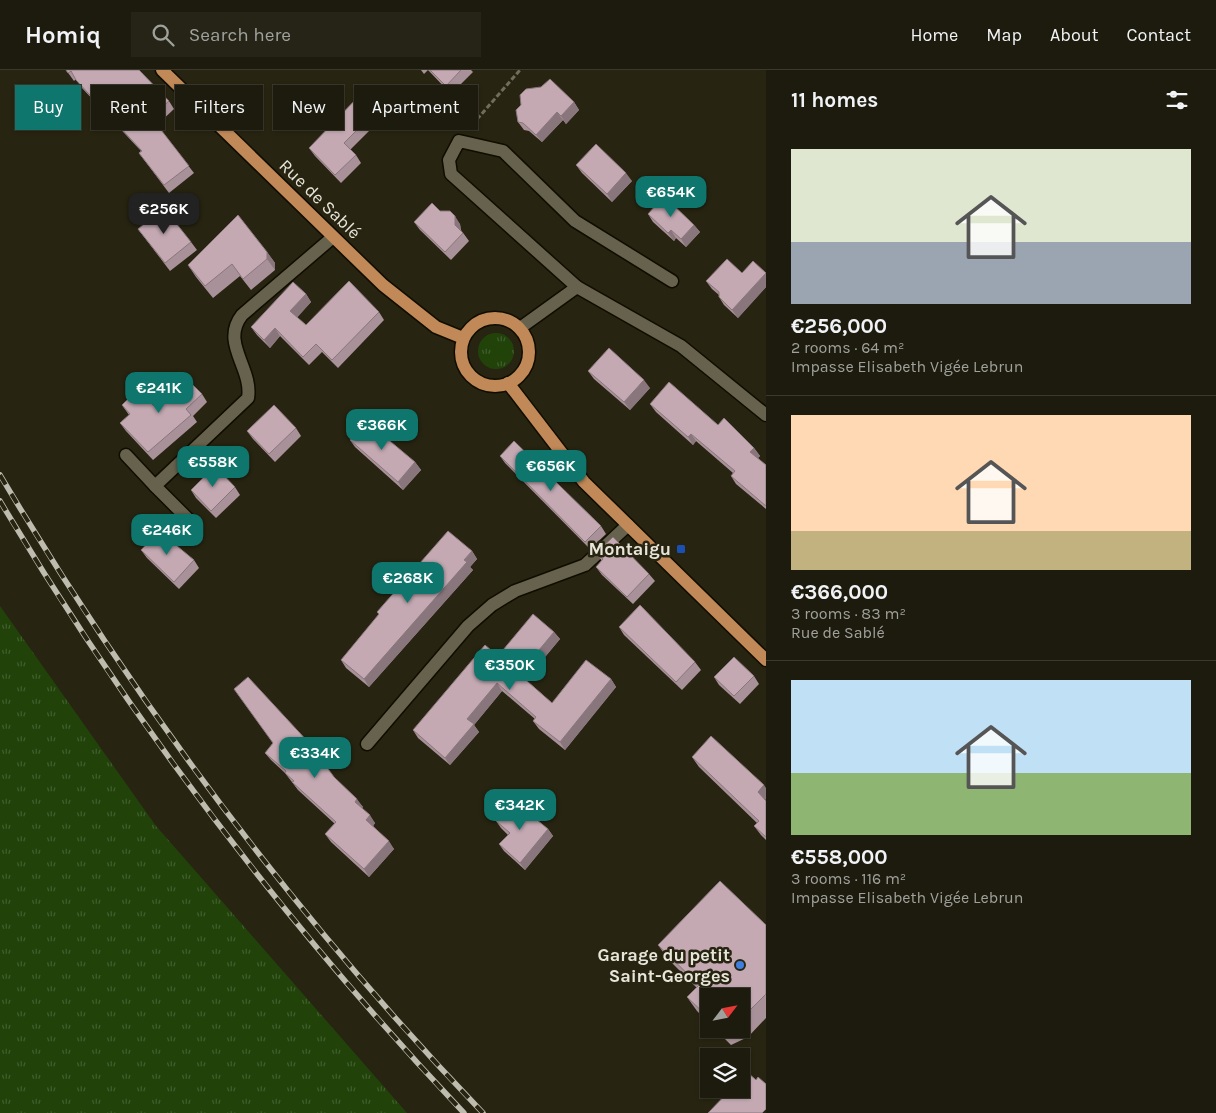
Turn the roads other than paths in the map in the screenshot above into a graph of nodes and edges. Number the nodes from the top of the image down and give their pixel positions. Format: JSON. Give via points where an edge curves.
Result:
{"nodes":[{"id":1,"x":162,"y":70,"type":"edge"},
{"id":2,"x":334,"y":236,"type":"junction"},
{"id":3,"x":672,"y":280,"type":"dead end"},
{"id":4,"x":577,"y":287,"type":"junction"},
{"id":5,"x":520,"y":328,"type":"junction"},
{"id":6,"x":463,"y":338,"type":"junction"},
{"id":7,"x":508,"y":383,"type":"junction"},
{"id":8,"x":766,"y":415,"type":"edge"},
{"id":9,"x":126,"y":454,"type":"dead end"},
{"id":10,"x":156,"y":486,"type":"junction"},
{"id":11,"x":191,"y":522,"type":"dead end"},
{"id":12,"x":628,"y":525,"type":"junction"},
{"id":13,"x":766,"y":660,"type":"edge"},
{"id":14,"x":367,"y":744,"type":"dead end"}],
"edges":[{"from":1,"to":2,"type":"main road","name":"Rue de Sablé"},
{"from":2,"to":6,"type":"main road","name":"Rue de Sablé","via":[[383,285],[436,327]]},
{"from":2,"to":10,"type":"street","via":[[235,324],[233,337],[250,389],[248,398]]},
{"from":3,"to":4,"type":"street","via":[[575,221],[504,151],[459,141],[449,160],[451,174]]},
{"from":4,"to":5,"type":"street"},
{"from":4,"to":8,"type":"street","via":[[681,346]]},
{"from":5,"to":6,"type":"main road","via":[[510,321],[488,318],[469,329]]},
{"from":5,"to":7,"type":"main road","via":[[529,347],[528,358],[518,377]]},
{"from":6,"to":7,"type":"main road","via":[[462,361],[475,380],[486,385]]},
{"from":7,"to":12,"type":"main road","via":[[584,482]]},
{"from":9,"to":10,"type":"street"},
{"from":10,"to":11,"type":"street"},
{"from":12,"to":13,"type":"main road"},
{"from":12,"to":14,"type":"street","via":[[585,565],[515,591],[492,605],[468,626]]}]}
